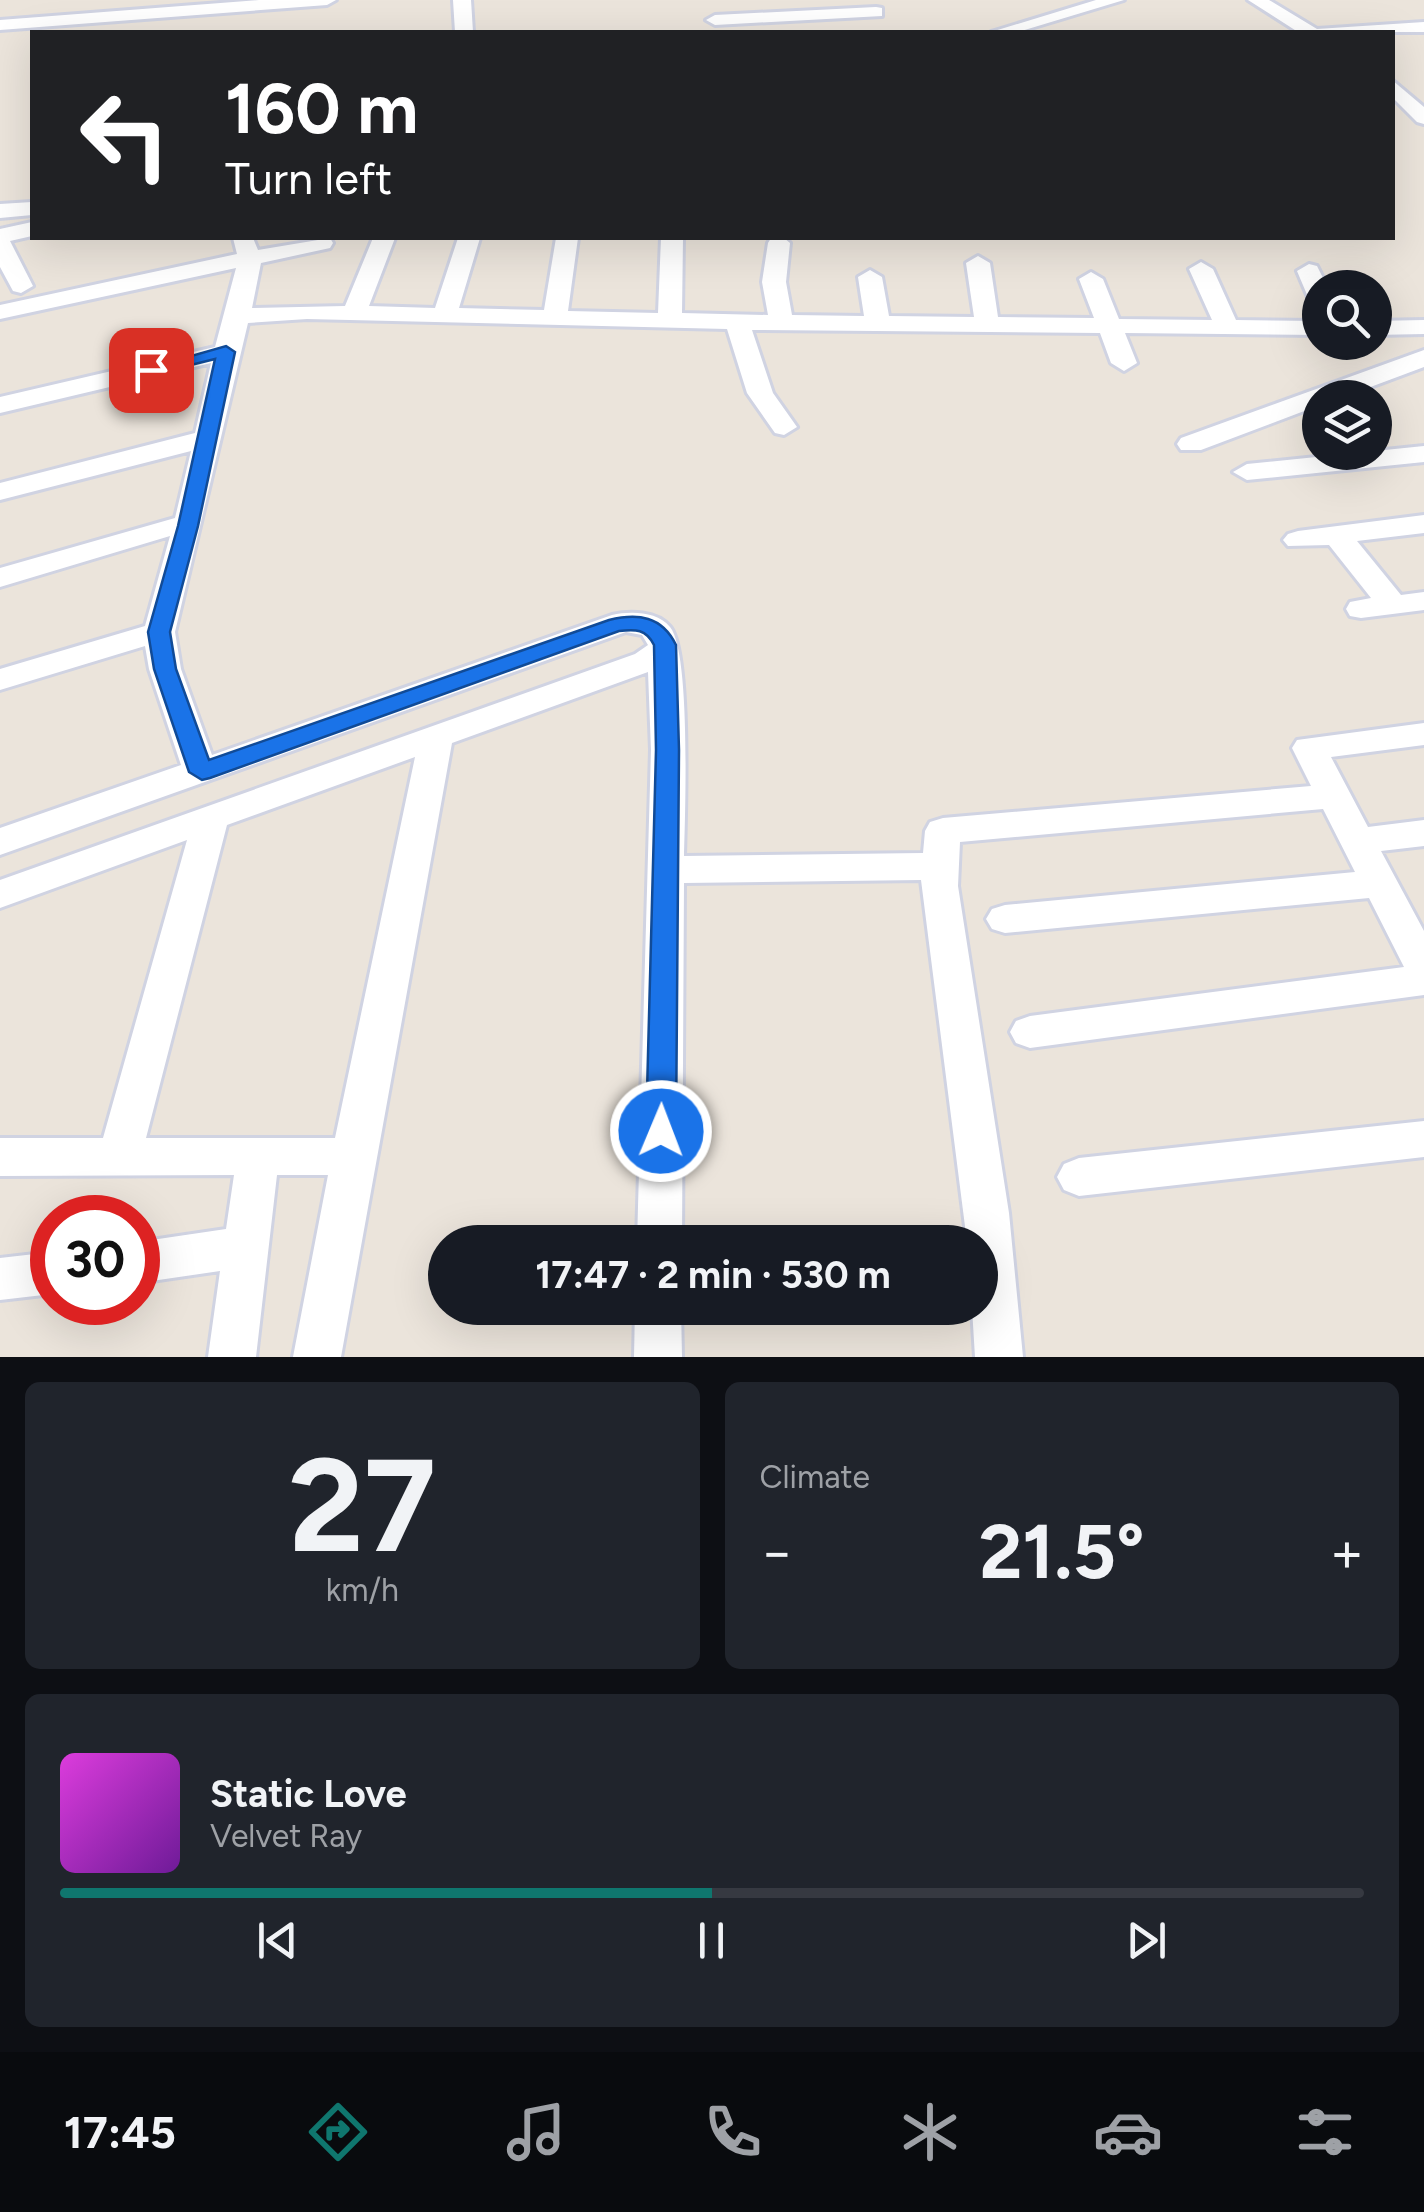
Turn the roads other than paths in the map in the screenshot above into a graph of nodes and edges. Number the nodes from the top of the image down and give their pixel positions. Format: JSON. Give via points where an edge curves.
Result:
{"nodes":[{"id":1,"x":327,"y":0,"type":"edge"},
{"id":2,"x":462,"y":0,"type":"edge"},
{"id":3,"x":1115,"y":0,"type":"edge"},
{"id":4,"x":1257,"y":0,"type":"edge"},
{"id":5,"x":197,"y":6,"type":"edge"},
{"id":6,"x":876,"y":12,"type":"dead end"},
{"id":7,"x":796,"y":16,"type":"edge"},
{"id":8,"x":716,"y":20,"type":"dead end"},
{"id":9,"x":0,"y":25,"type":"edge"},
{"id":10,"x":1424,"y":27,"type":"edge"},
{"id":11,"x":464,"y":30,"type":"edge"},
{"id":12,"x":1007,"y":30,"type":"edge"},
{"id":13,"x":1307,"y":30,"type":"edge"},
{"id":14,"x":1364,"y":30,"type":"edge"},
{"id":15,"x":1397,"y":93,"type":"edge"},
{"id":16,"x":1424,"y":118,"type":"edge"},
{"id":17,"x":30,"y":209,"type":"edge"},
{"id":18,"x":0,"y":211,"type":"edge"},
{"id":19,"x":30,"y":229,"type":"edge"},
{"id":20,"x":0,"y":236,"type":"edge"},
{"id":21,"x":383,"y":240,"type":"edge"},
{"id":22,"x":468,"y":240,"type":"edge"},
{"id":23,"x":567,"y":240,"type":"edge"},
{"id":24,"x":672,"y":240,"type":"edge"},
{"id":25,"x":322,"y":243,"type":"dead end"},
{"id":26,"x":0,"y":244,"type":"edge"},
{"id":27,"x":779,"y":244,"type":"dead end"},
{"id":28,"x":247,"y":245,"type":"edge"},
{"id":29,"x":978,"y":262,"type":"dead end"},
{"id":30,"x":1201,"y":270,"type":"dead end"},
{"id":31,"x":870,"y":278,"type":"dead end"},
{"id":32,"x":1091,"y":279,"type":"dead end"},
{"id":33,"x":11,"y":288,"type":"edge"},
{"id":34,"x":0,"y":312,"type":"edge"},
{"id":35,"x":354,"y":313,"type":"junction"},
{"id":36,"x":238,"y":316,"type":"junction"},
{"id":37,"x":444,"y":316,"type":"junction"},
{"id":38,"x":555,"y":318,"type":"junction"},
{"id":39,"x":670,"y":321,"type":"junction"},
{"id":40,"x":736,"y":322,"type":"junction"},
{"id":41,"x":781,"y":322,"type":"junction"},
{"id":42,"x":878,"y":324,"type":"junction"},
{"id":43,"x":987,"y":324,"type":"junction"},
{"id":44,"x":1110,"y":325,"type":"junction"},
{"id":45,"x":1227,"y":326,"type":"junction"},
{"id":46,"x":1424,"y":327,"type":"edge"},
{"id":47,"x":1302,"y":328,"type":"edge"},
{"id":48,"x":1392,"y":328,"type":"edge"},
{"id":49,"x":226,"y":352,"type":"junction"},
{"id":50,"x":1424,"y":358,"type":"edge"},
{"id":51,"x":1124,"y":363,"type":"dead end"},
{"id":52,"x":0,"y":406,"type":"edge"},
{"id":53,"x":784,"y":427,"type":"dead end"},
{"id":54,"x":206,"y":438,"type":"junction"},
{"id":55,"x":1191,"y":444,"type":"dead end"},
{"id":56,"x":1424,"y":454,"type":"edge"},
{"id":57,"x":1247,"y":472,"type":"dead end"},
{"id":58,"x":0,"y":492,"type":"edge"},
{"id":59,"x":1424,"y":524,"type":"edge"},
{"id":60,"x":188,"y":526,"type":"junction"},
{"id":61,"x":1336,"y":536,"type":"junction"},
{"id":62,"x":1298,"y":540,"type":"dead end"},
{"id":63,"x":0,"y":578,"type":"edge"},
{"id":64,"x":1408,"y":603,"type":"edge"},
{"id":65,"x":1361,"y":609,"type":"dead end"},
{"id":66,"x":159,"y":632,"type":"junction"},
{"id":67,"x":663,"y":654,"type":"junction"},
{"id":68,"x":0,"y":680,"type":"edge"},
{"id":69,"x":1424,"y":734,"type":"edge"},
{"id":70,"x":436,"y":736,"type":"junction"},
{"id":71,"x":202,"y":772,"type":"junction"},
{"id":72,"x":1334,"y":796,"type":"junction"},
{"id":73,"x":212,"y":816,"type":"junction"},
{"id":74,"x":1424,"y":833,"type":"edge"},
{"id":75,"x":1358,"y":841,"type":"junction"},
{"id":76,"x":0,"y":842,"type":"edge"},
{"id":77,"x":940,"y":866,"type":"junction"},
{"id":78,"x":666,"y":870,"type":"junction"},
{"id":79,"x":1381,"y":884,"type":"junction"},
{"id":80,"x":0,"y":894,"type":"edge"},
{"id":81,"x":1005,"y":919,"type":"dead end"},
{"id":82,"x":1424,"y":968,"type":"edge"},
{"id":83,"x":1424,"y":980,"type":"edge"},
{"id":84,"x":1030,"y":1032,"type":"dead end"},
{"id":85,"x":1424,"y":1139,"type":"edge"},
{"id":86,"x":120,"y":1156,"type":"junction"},
{"id":87,"x":258,"y":1156,"type":"junction"},
{"id":88,"x":353,"y":1156,"type":"junction"},
{"id":89,"x":0,"y":1157,"type":"edge"},
{"id":90,"x":1079,"y":1177,"type":"dead end"},
{"id":91,"x":660,"y":1225,"type":"edge"},
{"id":92,"x":246,"y":1247,"type":"junction"},
{"id":93,"x":160,"y":1259,"type":"edge"},
{"id":94,"x":30,"y":1275,"type":"edge"},
{"id":95,"x":0,"y":1279,"type":"edge"},
{"id":96,"x":658,"y":1325,"type":"edge"},
{"id":97,"x":232,"y":1357,"type":"edge"},
{"id":98,"x":318,"y":1357,"type":"edge"},
{"id":99,"x":658,"y":1357,"type":"edge"},
{"id":100,"x":998,"y":1357,"type":"edge"}],
"edges":[{"from":1,"to":5,"type":"street"},
{"from":2,"to":11,"type":"street"},
{"from":3,"to":12,"type":"street"},
{"from":4,"to":13,"type":"street"},
{"from":5,"to":9,"type":"street"},
{"from":6,"to":7,"type":"street"},
{"from":7,"to":8,"type":"street"},
{"from":10,"to":14,"type":"street"},
{"from":15,"to":16,"type":"street"},
{"from":17,"to":18,"type":"street"},
{"from":19,"to":20,"type":"street"},
{"from":21,"to":35,"type":"street"},
{"from":22,"to":37,"type":"street"},
{"from":23,"to":38,"type":"street"},
{"from":24,"to":39,"type":"street"},
{"from":25,"to":28,"type":"street"},
{"from":26,"to":33,"type":"street"},
{"from":27,"to":41,"type":"street","via":[[774,282]]},
{"from":28,"to":33,"type":"street"},
{"from":28,"to":34,"type":"street"},
{"from":28,"to":36,"type":"street"},
{"from":29,"to":43,"type":"street"},
{"from":30,"to":45,"type":"street"},
{"from":31,"to":42,"type":"street"},
{"from":32,"to":44,"type":"street"},
{"from":35,"to":36,"type":"street"},
{"from":35,"to":37,"type":"street"},
{"from":36,"to":49,"type":"street"},
{"from":37,"to":38,"type":"street"},
{"from":38,"to":39,"type":"street"},
{"from":39,"to":40,"type":"street"},
{"from":40,"to":41,"type":"street"},
{"from":40,"to":53,"type":"street","via":[[760,393]]},
{"from":41,"to":42,"type":"street"},
{"from":42,"to":43,"type":"street"},
{"from":43,"to":44,"type":"street"},
{"from":44,"to":45,"type":"street"},
{"from":44,"to":51,"type":"street"},
{"from":45,"to":47,"type":"street"},
{"from":46,"to":48,"type":"street"},
{"from":49,"to":52,"type":"street"},
{"from":49,"to":54,"type":"street"},
{"from":50,"to":55,"type":"street"},
{"from":54,"to":58,"type":"street"},
{"from":54,"to":60,"type":"street"},
{"from":56,"to":57,"type":"street"},
{"from":59,"to":61,"type":"street"},
{"from":60,"to":63,"type":"street"},
{"from":60,"to":66,"type":"street"},
{"from":61,"to":62,"type":"street"},
{"from":61,"to":64,"type":"street"},
{"from":64,"to":65,"type":"street"},
{"from":66,"to":68,"type":"street"},
{"from":66,"to":71,"type":"street","via":[[165,669]]},
{"from":67,"to":70,"type":"street"},
{"from":67,"to":71,"type":"street","via":[[658,631],[623,622]]},
{"from":67,"to":78,"type":"street"},
{"from":69,"to":72,"type":"street","via":[[1310,748]]},
{"from":70,"to":73,"type":"street"},
{"from":70,"to":88,"type":"street"},
{"from":71,"to":76,"type":"street"},
{"from":72,"to":75,"type":"street"},
{"from":72,"to":77,"type":"street","via":[[943,831]]},
{"from":73,"to":80,"type":"street"},
{"from":73,"to":86,"type":"street"},
{"from":74,"to":75,"type":"street"},
{"from":75,"to":79,"type":"street"},
{"from":77,"to":78,"type":"street"},
{"from":77,"to":100,"type":"street","via":[[987,1213]]},
{"from":78,"to":91,"type":"street"},
{"from":79,"to":81,"type":"street"},
{"from":79,"to":82,"type":"street"},
{"from":83,"to":84,"type":"street"},
{"from":85,"to":90,"type":"street"},
{"from":86,"to":87,"type":"street"},
{"from":86,"to":89,"type":"street"},
{"from":87,"to":88,"type":"street"},
{"from":87,"to":92,"type":"street"},
{"from":88,"to":98,"type":"street"},
{"from":92,"to":93,"type":"street"},
{"from":92,"to":97,"type":"street"},
{"from":94,"to":95,"type":"street"},
{"from":96,"to":99,"type":"street"}]}
